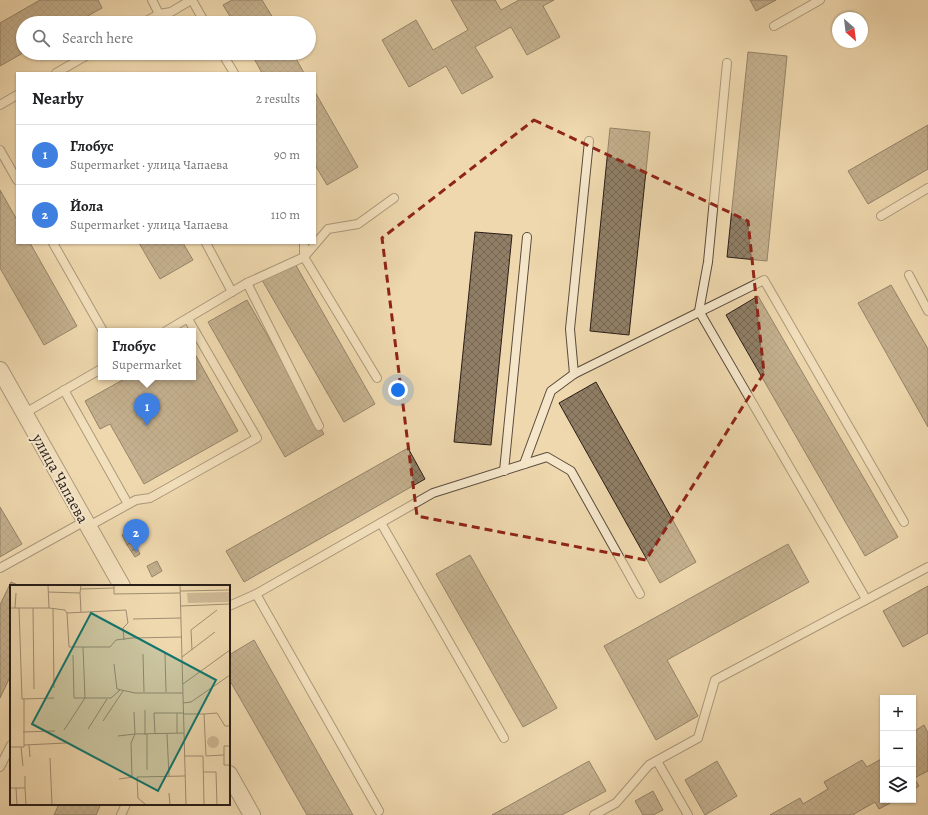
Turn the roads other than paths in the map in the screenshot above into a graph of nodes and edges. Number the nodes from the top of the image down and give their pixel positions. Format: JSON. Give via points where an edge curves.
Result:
{"nodes":[{"id":1,"x":152,"y":0,"type":"edge"},
{"id":2,"x":191,"y":0,"type":"edge"},
{"id":3,"x":820,"y":0,"type":"edge"},
{"id":4,"x":160,"y":14,"type":"junction"},
{"id":5,"x":156,"y":16,"type":"edge"},
{"id":6,"x":201,"y":16,"type":"edge"},
{"id":7,"x":774,"y":26,"type":"dead end"},
{"id":8,"x":79,"y":60,"type":"edge"},
{"id":9,"x":226,"y":60,"type":"edge"},
{"id":10,"x":727,"y":63,"type":"dead end"},
{"id":11,"x":58,"y":72,"type":"edge"},
{"id":12,"x":233,"y":72,"type":"edge"},
{"id":13,"x":16,"y":96,"type":"edge"},
{"id":14,"x":0,"y":105,"type":"edge"},
{"id":15,"x":589,"y":141,"type":"dead end"},
{"id":16,"x":0,"y":150,"type":"edge"},
{"id":17,"x":16,"y":178,"type":"edge"},
{"id":18,"x":928,"y":188,"type":"edge"},
{"id":19,"x":394,"y":198,"type":"dead end"},
{"id":20,"x":881,"y":216,"type":"dead end"},
{"id":21,"x":527,"y":237,"type":"dead end"},
{"id":22,"x":316,"y":243,"type":"edge"},
{"id":23,"x":54,"y":244,"type":"edge"},
{"id":24,"x":207,"y":244,"type":"edge"},
{"id":25,"x":304,"y":244,"type":"edge"},
{"id":26,"x":315,"y":244,"type":"edge"},
{"id":27,"x":304,"y":257,"type":"junction"},
{"id":28,"x":908,"y":275,"type":"dead end"},
{"id":29,"x":247,"y":283,"type":"junction"},
{"id":30,"x":232,"y":292,"type":"junction"},
{"id":31,"x":928,"y":310,"type":"edge"},
{"id":32,"x":699,"y":311,"type":"junction"},
{"id":33,"x":188,"y":318,"type":"junction"},
{"id":34,"x":101,"y":328,"type":"edge"},
{"id":35,"x":171,"y":328,"type":"edge"},
{"id":36,"x":194,"y":328,"type":"edge"},
{"id":37,"x":196,"y":332,"type":"edge"},
{"id":38,"x":0,"y":370,"type":"edge"},
{"id":39,"x":98,"y":371,"type":"edge"},
{"id":40,"x":574,"y":374,"type":"junction"},
{"id":41,"x":377,"y":378,"type":"dead end"},
{"id":42,"x":64,"y":390,"type":"junction"},
{"id":43,"x":25,"y":413,"type":"junction"},
{"id":44,"x":319,"y":426,"type":"dead end"},
{"id":45,"x":524,"y":464,"type":"junction"},
{"id":46,"x":504,"y":471,"type":"junction"},
{"id":47,"x":128,"y":504,"type":"junction"},
{"id":48,"x":904,"y":522,"type":"dead end"},
{"id":49,"x":381,"y":523,"type":"junction"},
{"id":50,"x":87,"y":524,"type":"junction"},
{"id":51,"x":928,"y":567,"type":"edge"},
{"id":52,"x":0,"y":568,"type":"edge"},
{"id":53,"x":121,"y":585,"type":"edge"},
{"id":54,"x":256,"y":594,"type":"junction"},
{"id":55,"x":640,"y":594,"type":"dead end"},
{"id":56,"x":866,"y":600,"type":"junction"},
{"id":57,"x":230,"y":606,"type":"edge"},
{"id":58,"x":504,"y":738,"type":"dead end"},
{"id":59,"x":10,"y":747,"type":"edge"},
{"id":60,"x":657,"y":761,"type":"junction"},
{"id":61,"x":0,"y":767,"type":"edge"},
{"id":62,"x":230,"y":776,"type":"edge"},
{"id":63,"x":126,"y":805,"type":"edge"},
{"id":64,"x":379,"y":811,"type":"dead end"},
{"id":65,"x":121,"y":815,"type":"edge"},
{"id":66,"x":252,"y":815,"type":"edge"},
{"id":67,"x":594,"y":815,"type":"edge"},
{"id":68,"x":688,"y":815,"type":"edge"}],
"edges":[{"from":1,"to":4,"type":"lane"},
{"from":2,"to":4,"type":"lane","via":[[171,12]]},
{"from":2,"to":6,"type":"lane"},
{"from":3,"to":7,"type":"lane"},
{"from":4,"to":5,"type":"lane"},
{"from":8,"to":11,"type":"lane"},
{"from":9,"to":12,"type":"lane"},
{"from":10,"to":32,"type":"lane","via":[[708,262]]},
{"from":13,"to":14,"type":"lane"},
{"from":15,"to":40,"type":"lane","via":[[570,329]]},
{"from":16,"to":17,"type":"lane"},
{"from":18,"to":20,"type":"lane"},
{"from":19,"to":22,"type":"lane","via":[[358,224],[328,229]]},
{"from":21,"to":46,"type":"lane"},
{"from":23,"to":34,"type":"lane"},
{"from":24,"to":30,"type":"lane"},
{"from":25,"to":27,"type":"lane"},
{"from":26,"to":27,"type":"lane"},
{"from":27,"to":29,"type":"lane"},
{"from":27,"to":41,"type":"lane"},
{"from":28,"to":31,"type":"lane"},
{"from":29,"to":30,"type":"lane"},
{"from":29,"to":44,"type":"lane"},
{"from":30,"to":33,"type":"lane"},
{"from":32,"to":40,"type":"lane"},
{"from":32,"to":48,"type":"lane","via":[[764,280]]},
{"from":32,"to":56,"type":"lane"},
{"from":33,"to":35,"type":"lane"},
{"from":33,"to":36,"type":"lane"},
{"from":37,"to":47,"type":"lane","via":[[257,438],[150,498]]},
{"from":38,"to":43,"type":"street","name":"улица Чапаева"},
{"from":39,"to":42,"type":"lane"},
{"from":40,"to":45,"type":"lane","via":[[551,391]]},
{"from":42,"to":43,"type":"lane"},
{"from":42,"to":47,"type":"lane"},
{"from":43,"to":50,"type":"street","name":"улица Чапаева"},
{"from":45,"to":46,"type":"lane"},
{"from":45,"to":55,"type":"lane","via":[[547,457],[571,471]]},
{"from":46,"to":49,"type":"lane","via":[[433,493]]},
{"from":47,"to":50,"type":"lane"},
{"from":49,"to":54,"type":"lane"},
{"from":49,"to":58,"type":"lane"},
{"from":50,"to":52,"type":"lane"},
{"from":50,"to":53,"type":"street","name":"улица Чапаева"},
{"from":51,"to":56,"type":"lane"},
{"from":54,"to":57,"type":"lane"},
{"from":54,"to":64,"type":"lane"},
{"from":56,"to":60,"type":"lane","via":[[715,680],[698,738]]},
{"from":59,"to":61,"type":"lane"},
{"from":60,"to":67,"type":"lane","via":[[649,765],[616,803]]},
{"from":60,"to":68,"type":"lane"},
{"from":62,"to":66,"type":"street"},
{"from":63,"to":65,"type":"lane"}]}
